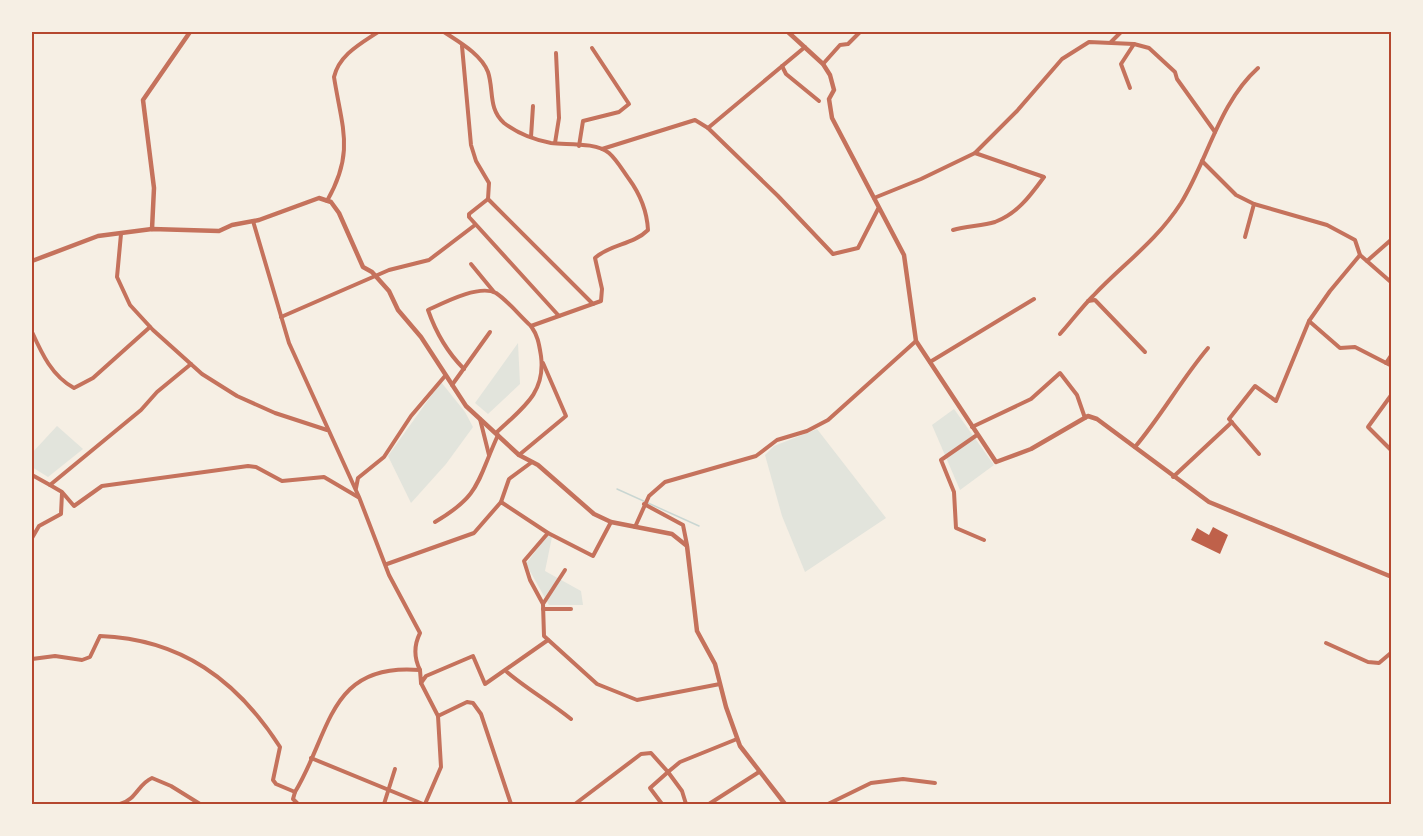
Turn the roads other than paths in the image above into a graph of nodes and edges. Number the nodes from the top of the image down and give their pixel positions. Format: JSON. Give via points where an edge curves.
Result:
{"nodes":[{"id":1,"x":190,"y":32,"type":"edge"},
{"id":2,"x":378,"y":32,"type":"edge"},
{"id":3,"x":444,"y":32,"type":"edge"},
{"id":4,"x":788,"y":32,"type":"edge"},
{"id":5,"x":860,"y":32,"type":"edge"},
{"id":6,"x":1121,"y":32,"type":"edge"},
{"id":7,"x":1111,"y":42,"type":"junction"},
{"id":8,"x":1134,"y":44,"type":"junction"},
{"id":9,"x":462,"y":45,"type":"junction"},
{"id":10,"x":805,"y":47,"type":"junction"},
{"id":11,"x":592,"y":48,"type":"dead end"},
{"id":12,"x":556,"y":53,"type":"dead end"},
{"id":13,"x":823,"y":64,"type":"junction"},
{"id":14,"x":782,"y":66,"type":"junction"},
{"id":15,"x":1258,"y":68,"type":"dead end"},
{"id":16,"x":1130,"y":88,"type":"dead end"},
{"id":17,"x":819,"y":101,"type":"dead end"},
{"id":18,"x":533,"y":106,"type":"dead end"},
{"id":19,"x":708,"y":128,"type":"junction"},
{"id":20,"x":1215,"y":132,"type":"junction"},
{"id":21,"x":531,"y":137,"type":"junction"},
{"id":22,"x":555,"y":143,"type":"junction"},
{"id":23,"x":579,"y":146,"type":"junction"},
{"id":24,"x":601,"y":150,"type":"junction"},
{"id":25,"x":975,"y":153,"type":"junction"},
{"id":26,"x":1202,"y":161,"type":"junction"},
{"id":27,"x":874,"y":198,"type":"junction"},
{"id":28,"x":488,"y":199,"type":"junction"},
{"id":29,"x":327,"y":201,"type":"junction"},
{"id":30,"x":1254,"y":204,"type":"junction"},
{"id":31,"x":879,"y":209,"type":"junction"},
{"id":32,"x":253,"y":221,"type":"junction"},
{"id":33,"x":475,"y":225,"type":"junction"},
{"id":34,"x":152,"y":230,"type":"junction"},
{"id":35,"x":953,"y":230,"type":"dead end"},
{"id":36,"x":121,"y":234,"type":"junction"},
{"id":37,"x":1245,"y":237,"type":"dead end"},
{"id":38,"x":1392,"y":239,"type":"edge"},
{"id":39,"x":1360,"y":255,"type":"junction"},
{"id":40,"x":32,"y":261,"type":"edge"},
{"id":41,"x":1367,"y":261,"type":"junction"},
{"id":42,"x":471,"y":264,"type":"dead end"},
{"id":43,"x":374,"y":275,"type":"junction"},
{"id":44,"x":1392,"y":283,"type":"edge"},
{"id":45,"x":494,"y":292,"type":"junction"},
{"id":46,"x":1034,"y":298,"type":"dead end"},
{"id":47,"x":1088,"y":301,"type":"junction"},
{"id":48,"x":593,"y":304,"type":"junction"},
{"id":49,"x":559,"y":316,"type":"junction"},
{"id":50,"x":281,"y":317,"type":"junction"},
{"id":51,"x":1309,"y":321,"type":"junction"},
{"id":52,"x":531,"y":326,"type":"junction"},
{"id":53,"x":150,"y":327,"type":"junction"},
{"id":54,"x":32,"y":332,"type":"edge"},
{"id":55,"x":490,"y":332,"type":"dead end"},
{"id":56,"x":1060,"y":334,"type":"dead end"},
{"id":57,"x":916,"y":341,"type":"junction"},
{"id":58,"x":1208,"y":348,"type":"dead end"},
{"id":59,"x":1145,"y":352,"type":"dead end"},
{"id":60,"x":1392,"y":354,"type":"edge"},
{"id":61,"x":541,"y":357,"type":"junction"},
{"id":62,"x":929,"y":362,"type":"junction"},
{"id":63,"x":1386,"y":363,"type":"junction"},
{"id":64,"x":191,"y":364,"type":"junction"},
{"id":65,"x":1392,"y":366,"type":"edge"},
{"id":66,"x":464,"y":369,"type":"junction"},
{"id":67,"x":445,"y":376,"type":"junction"},
{"id":68,"x":451,"y":386,"type":"junction"},
{"id":69,"x":1392,"y":394,"type":"edge"},
{"id":70,"x":1085,"y":417,"type":"junction"},
{"id":71,"x":480,"y":419,"type":"junction"},
{"id":72,"x":1232,"y":422,"type":"junction"},
{"id":73,"x":972,"y":427,"type":"junction"},
{"id":74,"x":327,"y":430,"type":"junction"},
{"id":75,"x":497,"y":434,"type":"junction"},
{"id":76,"x":977,"y":435,"type":"junction"},
{"id":77,"x":1134,"y":448,"type":"junction"},
{"id":78,"x":1392,"y":452,"type":"edge"},
{"id":79,"x":1259,"y":454,"type":"dead end"},
{"id":80,"x":519,"y":455,"type":"junction"},
{"id":81,"x":489,"y":456,"type":"junction"},
{"id":82,"x":532,"y":462,"type":"junction"},
{"id":83,"x":32,"y":475,"type":"edge"},
{"id":84,"x":1173,"y":477,"type":"junction"},
{"id":85,"x":335,"y":481,"type":"junction"},
{"id":86,"x":352,"y":484,"type":"junction"},
{"id":87,"x":50,"y":485,"type":"junction"},
{"id":88,"x":62,"y":492,"type":"junction"},
{"id":89,"x":359,"y":498,"type":"junction"},
{"id":90,"x":501,"y":502,"type":"junction"},
{"id":91,"x":644,"y":504,"type":"junction"},
{"id":92,"x":435,"y":522,"type":"dead end"},
{"id":93,"x":611,"y":522,"type":"junction"},
{"id":94,"x":635,"y":528,"type":"junction"},
{"id":95,"x":548,"y":532,"type":"junction"},
{"id":96,"x":32,"y":538,"type":"edge"},
{"id":97,"x":984,"y":540,"type":"dead end"},
{"id":98,"x":687,"y":546,"type":"junction"},
{"id":99,"x":387,"y":564,"type":"junction"},
{"id":100,"x":565,"y":570,"type":"dead end"},
{"id":101,"x":1392,"y":578,"type":"edge"},
{"id":102,"x":543,"y":606,"type":"junction"},
{"id":103,"x":572,"y":609,"type":"dead end"},
{"id":104,"x":548,"y":640,"type":"junction"},
{"id":105,"x":1326,"y":643,"type":"dead end"},
{"id":106,"x":1392,"y":652,"type":"edge"},
{"id":107,"x":32,"y":659,"type":"edge"},
{"id":108,"x":420,"y":670,"type":"junction"},
{"id":109,"x":507,"y":672,"type":"junction"},
{"id":110,"x":421,"y":683,"type":"junction"},
{"id":111,"x":720,"y":684,"type":"junction"},
{"id":112,"x":438,"y":716,"type":"junction"},
{"id":113,"x":571,"y":719,"type":"dead end"},
{"id":114,"x":737,"y":738,"type":"junction"},
{"id":115,"x":311,"y":758,"type":"junction"},
{"id":116,"x":395,"y":769,"type":"dead end"},
{"id":117,"x":668,"y":772,"type":"junction"},
{"id":118,"x":759,"y":772,"type":"junction"},
{"id":119,"x":935,"y":783,"type":"dead end"},
{"id":120,"x":390,"y":790,"type":"junction"},
{"id":121,"x":295,"y":792,"type":"junction"},
{"id":122,"x":120,"y":804,"type":"edge"},
{"id":123,"x":200,"y":804,"type":"edge"},
{"id":124,"x":295,"y":804,"type":"edge"},
{"id":125,"x":384,"y":804,"type":"edge"},
{"id":126,"x":424,"y":804,"type":"edge"},
{"id":127,"x":511,"y":804,"type":"edge"},
{"id":128,"x":575,"y":804,"type":"edge"},
{"id":129,"x":662,"y":804,"type":"edge"},
{"id":130,"x":686,"y":804,"type":"edge"},
{"id":131,"x":709,"y":804,"type":"edge"},
{"id":132,"x":785,"y":804,"type":"edge"},
{"id":133,"x":828,"y":804,"type":"edge"}],
"edges":[{"from":1,"to":34,"type":"street","via":[[142,100],[154,188]]},
{"from":2,"to":29,"type":"street","via":[[351,50],[336,68],[334,77],[346,145],[345,158]]},
{"from":3,"to":9,"type":"street"},
{"from":4,"to":10,"type":"street"},
{"from":5,"to":13,"type":"street","via":[[848,44],[840,45]]},
{"from":6,"to":7,"type":"street"},
{"from":7,"to":8,"type":"street"},
{"from":7,"to":25,"type":"street","via":[[1089,42],[1062,59]]},
{"from":8,"to":16,"type":"street","via":[[1121,64]]},
{"from":8,"to":20,"type":"street","via":[[1149,48],[1175,72]]},
{"from":9,"to":21,"type":"street","via":[[482,61],[488,73],[493,109],[503,122]]},
{"from":9,"to":28,"type":"street","via":[[471,145],[489,183]]},
{"from":10,"to":13,"type":"street"},
{"from":10,"to":14,"type":"street"},
{"from":11,"to":23,"type":"street","via":[[628,104],[619,112],[583,121]]},
{"from":12,"to":22,"type":"street","via":[[559,118]]},
{"from":13,"to":27,"type":"street","via":[[834,90],[829,99],[832,118]]},
{"from":14,"to":17,"type":"street","via":[[786,74]]},
{"from":14,"to":19,"type":"street"},
{"from":15,"to":20,"type":"street","via":[[1245,80]]},
{"from":18,"to":21,"type":"street"},
{"from":19,"to":24,"type":"street","via":[[695,120]]},
{"from":19,"to":31,"type":"street","via":[[833,254],[858,248]]},
{"from":20,"to":26,"type":"street"},
{"from":21,"to":22,"type":"street"},
{"from":22,"to":23,"type":"street"},
{"from":23,"to":24,"type":"street"},
{"from":24,"to":48,"type":"street","via":[[609,152],[633,185],[642,202],[648,230],[639,239],[601,252],[595,258],[603,289],[601,301]]},
{"from":25,"to":27,"type":"street"},
{"from":25,"to":35,"type":"street","via":[[1044,177],[1023,205],[1010,214],[993,222]]},
{"from":26,"to":30,"type":"street","via":[[1236,195]]},
{"from":26,"to":47,"type":"street","via":[[1161,231]]},
{"from":27,"to":31,"type":"street"},
{"from":28,"to":33,"type":"street","via":[[468,215]]},
{"from":28,"to":48,"type":"street"},
{"from":29,"to":32,"type":"street","via":[[319,198]]},
{"from":29,"to":43,"type":"street","via":[[339,213],[363,267]]},
{"from":30,"to":37,"type":"street"},
{"from":30,"to":39,"type":"street","via":[[1327,225],[1355,240]]},
{"from":31,"to":57,"type":"street","via":[[904,255]]},
{"from":32,"to":34,"type":"street","via":[[219,231]]},
{"from":32,"to":50,"type":"street"},
{"from":33,"to":43,"type":"street","via":[[429,260]]},
{"from":33,"to":49,"type":"street"},
{"from":34,"to":36,"type":"street"},
{"from":36,"to":40,"type":"street","via":[[98,236]]},
{"from":36,"to":53,"type":"street","via":[[117,277],[130,305]]},
{"from":38,"to":41,"type":"street"},
{"from":39,"to":41,"type":"street"},
{"from":39,"to":51,"type":"street"},
{"from":41,"to":44,"type":"street"},
{"from":42,"to":45,"type":"street"},
{"from":43,"to":50,"type":"street"},
{"from":43,"to":67,"type":"street","via":[[389,291]]},
{"from":45,"to":52,"type":"street"},
{"from":45,"to":66,"type":"street","via":[[453,298],[428,310],[434,328]]},
{"from":46,"to":62,"type":"street"},
{"from":47,"to":56,"type":"street"},
{"from":47,"to":59,"type":"street","via":[[1095,300]]},
{"from":48,"to":49,"type":"street"},
{"from":49,"to":52,"type":"street"},
{"from":50,"to":74,"type":"street"},
{"from":51,"to":63,"type":"street","via":[[1340,348],[1355,347]]},
{"from":51,"to":72,"type":"street","via":[[1276,401],[1255,386],[1229,419]]},
{"from":52,"to":61,"type":"street","via":[[538,337]]},
{"from":53,"to":54,"type":"street","via":[[93,378],[74,388],[49,366]]},
{"from":53,"to":64,"type":"street"},
{"from":55,"to":66,"type":"street"},
{"from":57,"to":62,"type":"street"},
{"from":57,"to":91,"type":"street","via":[[828,420],[777,441],[756,456],[665,482]]},
{"from":58,"to":77,"type":"street"},
{"from":60,"to":63,"type":"street"},
{"from":61,"to":75,"type":"street","via":[[543,374],[535,396]]},
{"from":61,"to":80,"type":"street","via":[[566,416]]},
{"from":62,"to":73,"type":"street"},
{"from":63,"to":65,"type":"street"},
{"from":64,"to":74,"type":"street","via":[[257,406]]},
{"from":64,"to":87,"type":"street"},
{"from":66,"to":68,"type":"street"},
{"from":67,"to":68,"type":"street"},
{"from":67,"to":89,"type":"street","via":[[411,416],[384,457],[358,478],[355,485]]},
{"from":68,"to":71,"type":"street"},
{"from":69,"to":78,"type":"street","via":[[1368,427]]},
{"from":70,"to":73,"type":"street","via":[[1077,395],[1060,373],[1031,399]]},
{"from":70,"to":76,"type":"street","via":[[1003,462],[996,462]]},
{"from":70,"to":77,"type":"street","via":[[1097,419]]},
{"from":71,"to":75,"type":"street"},
{"from":71,"to":81,"type":"street"},
{"from":72,"to":79,"type":"street"},
{"from":72,"to":84,"type":"street"},
{"from":73,"to":76,"type":"street"},
{"from":74,"to":86,"type":"street"},
{"from":75,"to":80,"type":"street"},
{"from":75,"to":81,"type":"street"},
{"from":76,"to":97,"type":"street","via":[[941,460],[954,492],[956,528]]},
{"from":77,"to":84,"type":"street"},
{"from":80,"to":82,"type":"street"},
{"from":81,"to":92,"type":"street","via":[[470,497]]},
{"from":82,"to":90,"type":"street","via":[[509,479]]},
{"from":82,"to":93,"type":"street","via":[[594,514]]},
{"from":83,"to":87,"type":"street"},
{"from":84,"to":101,"type":"street","via":[[1209,502]]},
{"from":85,"to":86,"type":"street"},
{"from":85,"to":88,"type":"street","via":[[324,477],[282,481],[248,466],[102,486],[74,506]]},
{"from":85,"to":89,"type":"street"},
{"from":86,"to":89,"type":"street"},
{"from":87,"to":88,"type":"street"},
{"from":88,"to":96,"type":"street","via":[[61,514],[39,526]]},
{"from":89,"to":99,"type":"street"},
{"from":90,"to":95,"type":"street"},
{"from":90,"to":99,"type":"street","via":[[474,533]]},
{"from":91,"to":94,"type":"street"},
{"from":91,"to":98,"type":"street","via":[[683,525]]},
{"from":93,"to":94,"type":"street"},
{"from":93,"to":95,"type":"street","via":[[593,556]]},
{"from":94,"to":98,"type":"street","via":[[672,534]]},
{"from":95,"to":102,"type":"street","via":[[524,561]]},
{"from":98,"to":111,"type":"street","via":[[697,631],[715,664]]},
{"from":99,"to":108,"type":"street","via":[[420,633],[415,661]]},
{"from":100,"to":102,"type":"street"},
{"from":102,"to":103,"type":"street"},
{"from":102,"to":104,"type":"street","via":[[544,636]]},
{"from":104,"to":109,"type":"street"},
{"from":104,"to":111,"type":"street","via":[[597,684],[637,700]]},
{"from":105,"to":106,"type":"street","via":[[1368,662],[1379,663]]},
{"from":107,"to":121,"type":"street","via":[[55,656],[82,660],[90,657],[100,636],[123,637],[144,640],[210,669],[240,693],[267,726],[280,747],[273,780]]},
{"from":108,"to":110,"type":"street"},
{"from":108,"to":115,"type":"street","via":[[373,675],[347,689]]},
{"from":109,"to":110,"type":"street","via":[[485,684],[473,656],[426,676]]},
{"from":109,"to":113,"type":"street"},
{"from":110,"to":112,"type":"street"},
{"from":111,"to":114,"type":"street"},
{"from":112,"to":126,"type":"street","via":[[441,767]]},
{"from":112,"to":127,"type":"street","via":[[467,702],[473,703],[481,714]]},
{"from":114,"to":117,"type":"street","via":[[680,762]]},
{"from":114,"to":118,"type":"street"},
{"from":115,"to":120,"type":"street"},
{"from":115,"to":121,"type":"street"},
{"from":116,"to":120,"type":"street"},
{"from":117,"to":128,"type":"street","via":[[651,753],[641,754]]},
{"from":117,"to":129,"type":"street","via":[[650,788]]},
{"from":117,"to":130,"type":"street"},
{"from":118,"to":131,"type":"street"},
{"from":118,"to":132,"type":"street"},
{"from":119,"to":133,"type":"street","via":[[903,779],[870,783]]},
{"from":120,"to":125,"type":"street"},
{"from":120,"to":126,"type":"street"},
{"from":121,"to":124,"type":"street"},
{"from":122,"to":123,"type":"street","via":[[133,799],[152,778]]}]}
